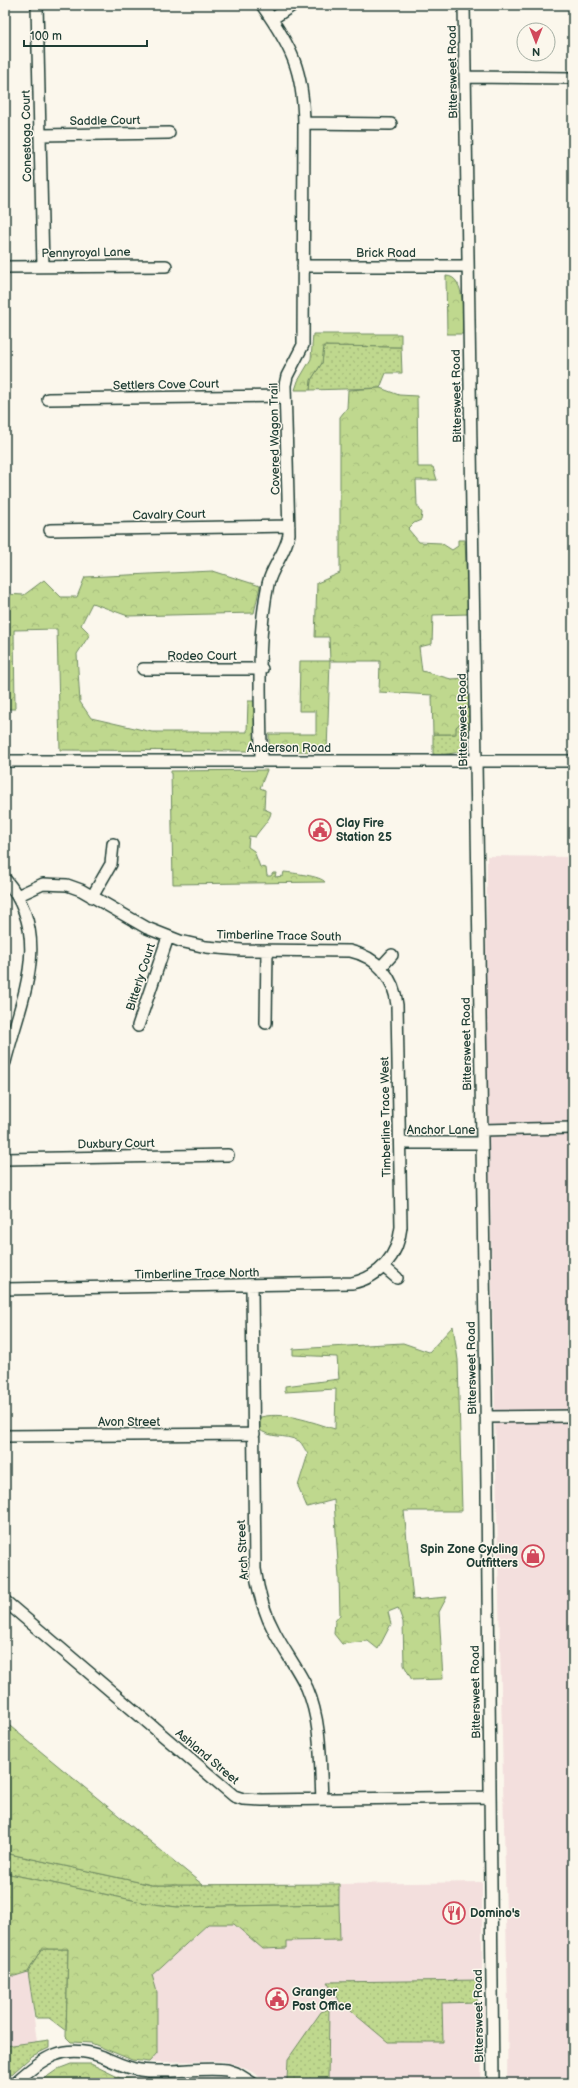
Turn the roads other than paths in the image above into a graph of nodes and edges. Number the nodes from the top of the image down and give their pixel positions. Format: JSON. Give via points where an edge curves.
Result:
{"nodes":[{"id":1,"x":37,"y":5,"type":"edge"},
{"id":2,"x":262,"y":5,"type":"edge"},
{"id":3,"x":293,"y":5,"type":"edge"},
{"id":4,"x":464,"y":5,"type":"edge"},
{"id":5,"x":272,"y":19,"type":"junction"},
{"id":6,"x":466,"y":77,"type":"junction"},
{"id":7,"x":573,"y":78,"type":"edge"},
{"id":8,"x":304,"y":123,"type":"junction"},
{"id":9,"x":391,"y":124,"type":"dead end"},
{"id":10,"x":169,"y":133,"type":"dead end"},
{"id":11,"x":41,"y":135,"type":"junction"},
{"id":12,"x":166,"y":266,"type":"dead end"},
{"id":13,"x":303,"y":266,"type":"junction"},
{"id":14,"x":468,"y":266,"type":"junction"},
{"id":15,"x":5,"y":267,"type":"edge"},
{"id":16,"x":43,"y":267,"type":"junction"},
{"id":17,"x":286,"y":396,"type":"junction"},
{"id":18,"x":48,"y":399,"type":"dead end"},
{"id":19,"x":289,"y":526,"type":"junction"},
{"id":20,"x":50,"y":530,"type":"dead end"},
{"id":21,"x":143,"y":669,"type":"dead end"},
{"id":22,"x":262,"y":669,"type":"junction"},
{"id":23,"x":5,"y":761,"type":"edge"},
{"id":24,"x":261,"y":761,"type":"junction"},
{"id":25,"x":476,"y":761,"type":"junction"},
{"id":26,"x":573,"y":761,"type":"edge"},
{"id":27,"x":113,"y":844,"type":"dead end"},
{"id":28,"x":5,"y":879,"type":"edge"},
{"id":29,"x":17,"y":896,"type":"junction"},
{"id":30,"x":92,"y":897,"type":"junction"},
{"id":31,"x":168,"y":937,"type":"junction"},
{"id":32,"x":267,"y":950,"type":"junction"},
{"id":33,"x":392,"y":955,"type":"dead end"},
{"id":34,"x":381,"y":967,"type":"junction"},
{"id":35,"x":266,"y":1023,"type":"dead end"},
{"id":36,"x":138,"y":1026,"type":"dead end"},
{"id":37,"x":5,"y":1062,"type":"edge"},
{"id":38,"x":573,"y":1128,"type":"edge"},
{"id":39,"x":482,"y":1130,"type":"junction"},
{"id":40,"x":400,"y":1143,"type":"junction"},
{"id":41,"x":482,"y":1143,"type":"junction"},
{"id":42,"x":228,"y":1155,"type":"dead end"},
{"id":43,"x":5,"y":1159,"type":"edge"},
{"id":44,"x":384,"y":1267,"type":"junction"},
{"id":45,"x":397,"y":1278,"type":"dead end"},
{"id":46,"x":252,"y":1286,"type":"junction"},
{"id":47,"x":5,"y":1289,"type":"edge"},
{"id":48,"x":573,"y":1416,"type":"edge"},
{"id":49,"x":486,"y":1417,"type":"junction"},
{"id":50,"x":254,"y":1434,"type":"junction"},
{"id":51,"x":5,"y":1436,"type":"edge"},
{"id":52,"x":5,"y":1601,"type":"edge"},
{"id":53,"x":490,"y":1797,"type":"junction"},
{"id":54,"x":322,"y":1799,"type":"junction"},
{"id":55,"x":15,"y":2083,"type":"edge"},
{"id":56,"x":252,"y":2083,"type":"edge"},
{"id":57,"x":493,"y":2083,"type":"edge"}],
"edges":[{"from":1,"to":11,"type":"street","name":"Conestoga Court"},
{"from":2,"to":5,"type":"street","name":"Covered Wagon Trail"},
{"from":3,"to":5,"type":"street"},
{"from":4,"to":6,"type":"street","name":"Bittersweet Road"},
{"from":5,"to":8,"type":"street","name":"Covered Wagon Trail","via":[[296,64],[303,98]]},
{"from":6,"to":7,"type":"street"},
{"from":6,"to":14,"type":"street","name":"Bittersweet Road"},
{"from":8,"to":9,"type":"street"},
{"from":8,"to":13,"type":"street","name":"Covered Wagon Trail"},
{"from":10,"to":11,"type":"street","name":"Saddle Court"},
{"from":11,"to":16,"type":"street","name":"Conestoga Court"},
{"from":12,"to":16,"type":"street","name":"Pennyroyal Lane"},
{"from":13,"to":14,"type":"street","name":"Brick Road"},
{"from":13,"to":17,"type":"street","name":"Covered Wagon Trail","via":[[303,345],[287,376]]},
{"from":14,"to":25,"type":"street","name":"Bittersweet Road"},
{"from":15,"to":16,"type":"street","name":"Pennyroyal Lane"},
{"from":17,"to":18,"type":"street","name":"Settlers Cove Court"},
{"from":17,"to":19,"type":"street","name":"Covered Wagon Trail"},
{"from":19,"to":20,"type":"street","name":"Cavalry Court"},
{"from":19,"to":22,"type":"street","name":"Covered Wagon Trail","via":[[286,548],[268,583],[262,626]]},
{"from":21,"to":22,"type":"street","name":"Rodeo Court"},
{"from":22,"to":24,"type":"street","name":"Covered Wagon Trail"},
{"from":23,"to":24,"type":"street","name":"Anderson Road"},
{"from":24,"to":25,"type":"street","name":"Anderson Road"},
{"from":25,"to":26,"type":"street","name":"Anderson Road"},
{"from":25,"to":39,"type":"street","name":"Bittersweet Road"},
{"from":27,"to":30,"type":"street","via":[[110,864]]},
{"from":28,"to":29,"type":"street"},
{"from":29,"to":30,"type":"street","name":"Timberline Trace South","via":[[37,885],[56,883],[74,887]]},
{"from":29,"to":37,"type":"street","via":[[30,929],[32,955]]},
{"from":30,"to":31,"type":"street","name":"Timberline Trace South","via":[[126,918]]},
{"from":31,"to":32,"type":"street","name":"Timberline Trace South","via":[[206,947]]},
{"from":31,"to":36,"type":"street","name":"Bitterly Court"},
{"from":32,"to":34,"type":"street","name":"Timberline Trace South","via":[[350,951],[366,956]]},
{"from":32,"to":35,"type":"street"},
{"from":33,"to":34,"type":"street"},
{"from":34,"to":40,"type":"street","name":"Timberline Trace West","via":[[389,977],[397,998]]},
{"from":38,"to":39,"type":"street"},
{"from":39,"to":41,"type":"street","name":"Bittersweet Road"},
{"from":40,"to":41,"type":"street","name":"Anchor Lane"},
{"from":40,"to":44,"type":"street","name":"Timberline Trace West","via":[[400,1235],[394,1252]]},
{"from":41,"to":49,"type":"street","name":"Bittersweet Road"},
{"from":42,"to":43,"type":"street","name":"Duxbury Court"},
{"from":44,"to":45,"type":"street"},
{"from":44,"to":46,"type":"street","name":"Timberline Trace North","via":[[369,1278],[352,1284]]},
{"from":46,"to":47,"type":"street","name":"Timberline Trace North"},
{"from":46,"to":50,"type":"street","name":"Arch Street"},
{"from":48,"to":49,"type":"street"},
{"from":49,"to":53,"type":"street","name":"Bittersweet Road"},
{"from":50,"to":51,"type":"street","name":"Avon Street"},
{"from":50,"to":54,"type":"street","name":"Arch Street","via":[[257,1581],[267,1617],[303,1681],[313,1705],[318,1728]]},
{"from":52,"to":54,"type":"street","name":"Ashland Street","via":[[234,1796],[251,1800]]},
{"from":53,"to":54,"type":"street","name":"Ashland Street"},
{"from":53,"to":57,"type":"street","name":"Bittersweet Road"},
{"from":55,"to":56,"type":"street","via":[[44,2058],[79,2052],[141,2070],[226,2070]]}]}
